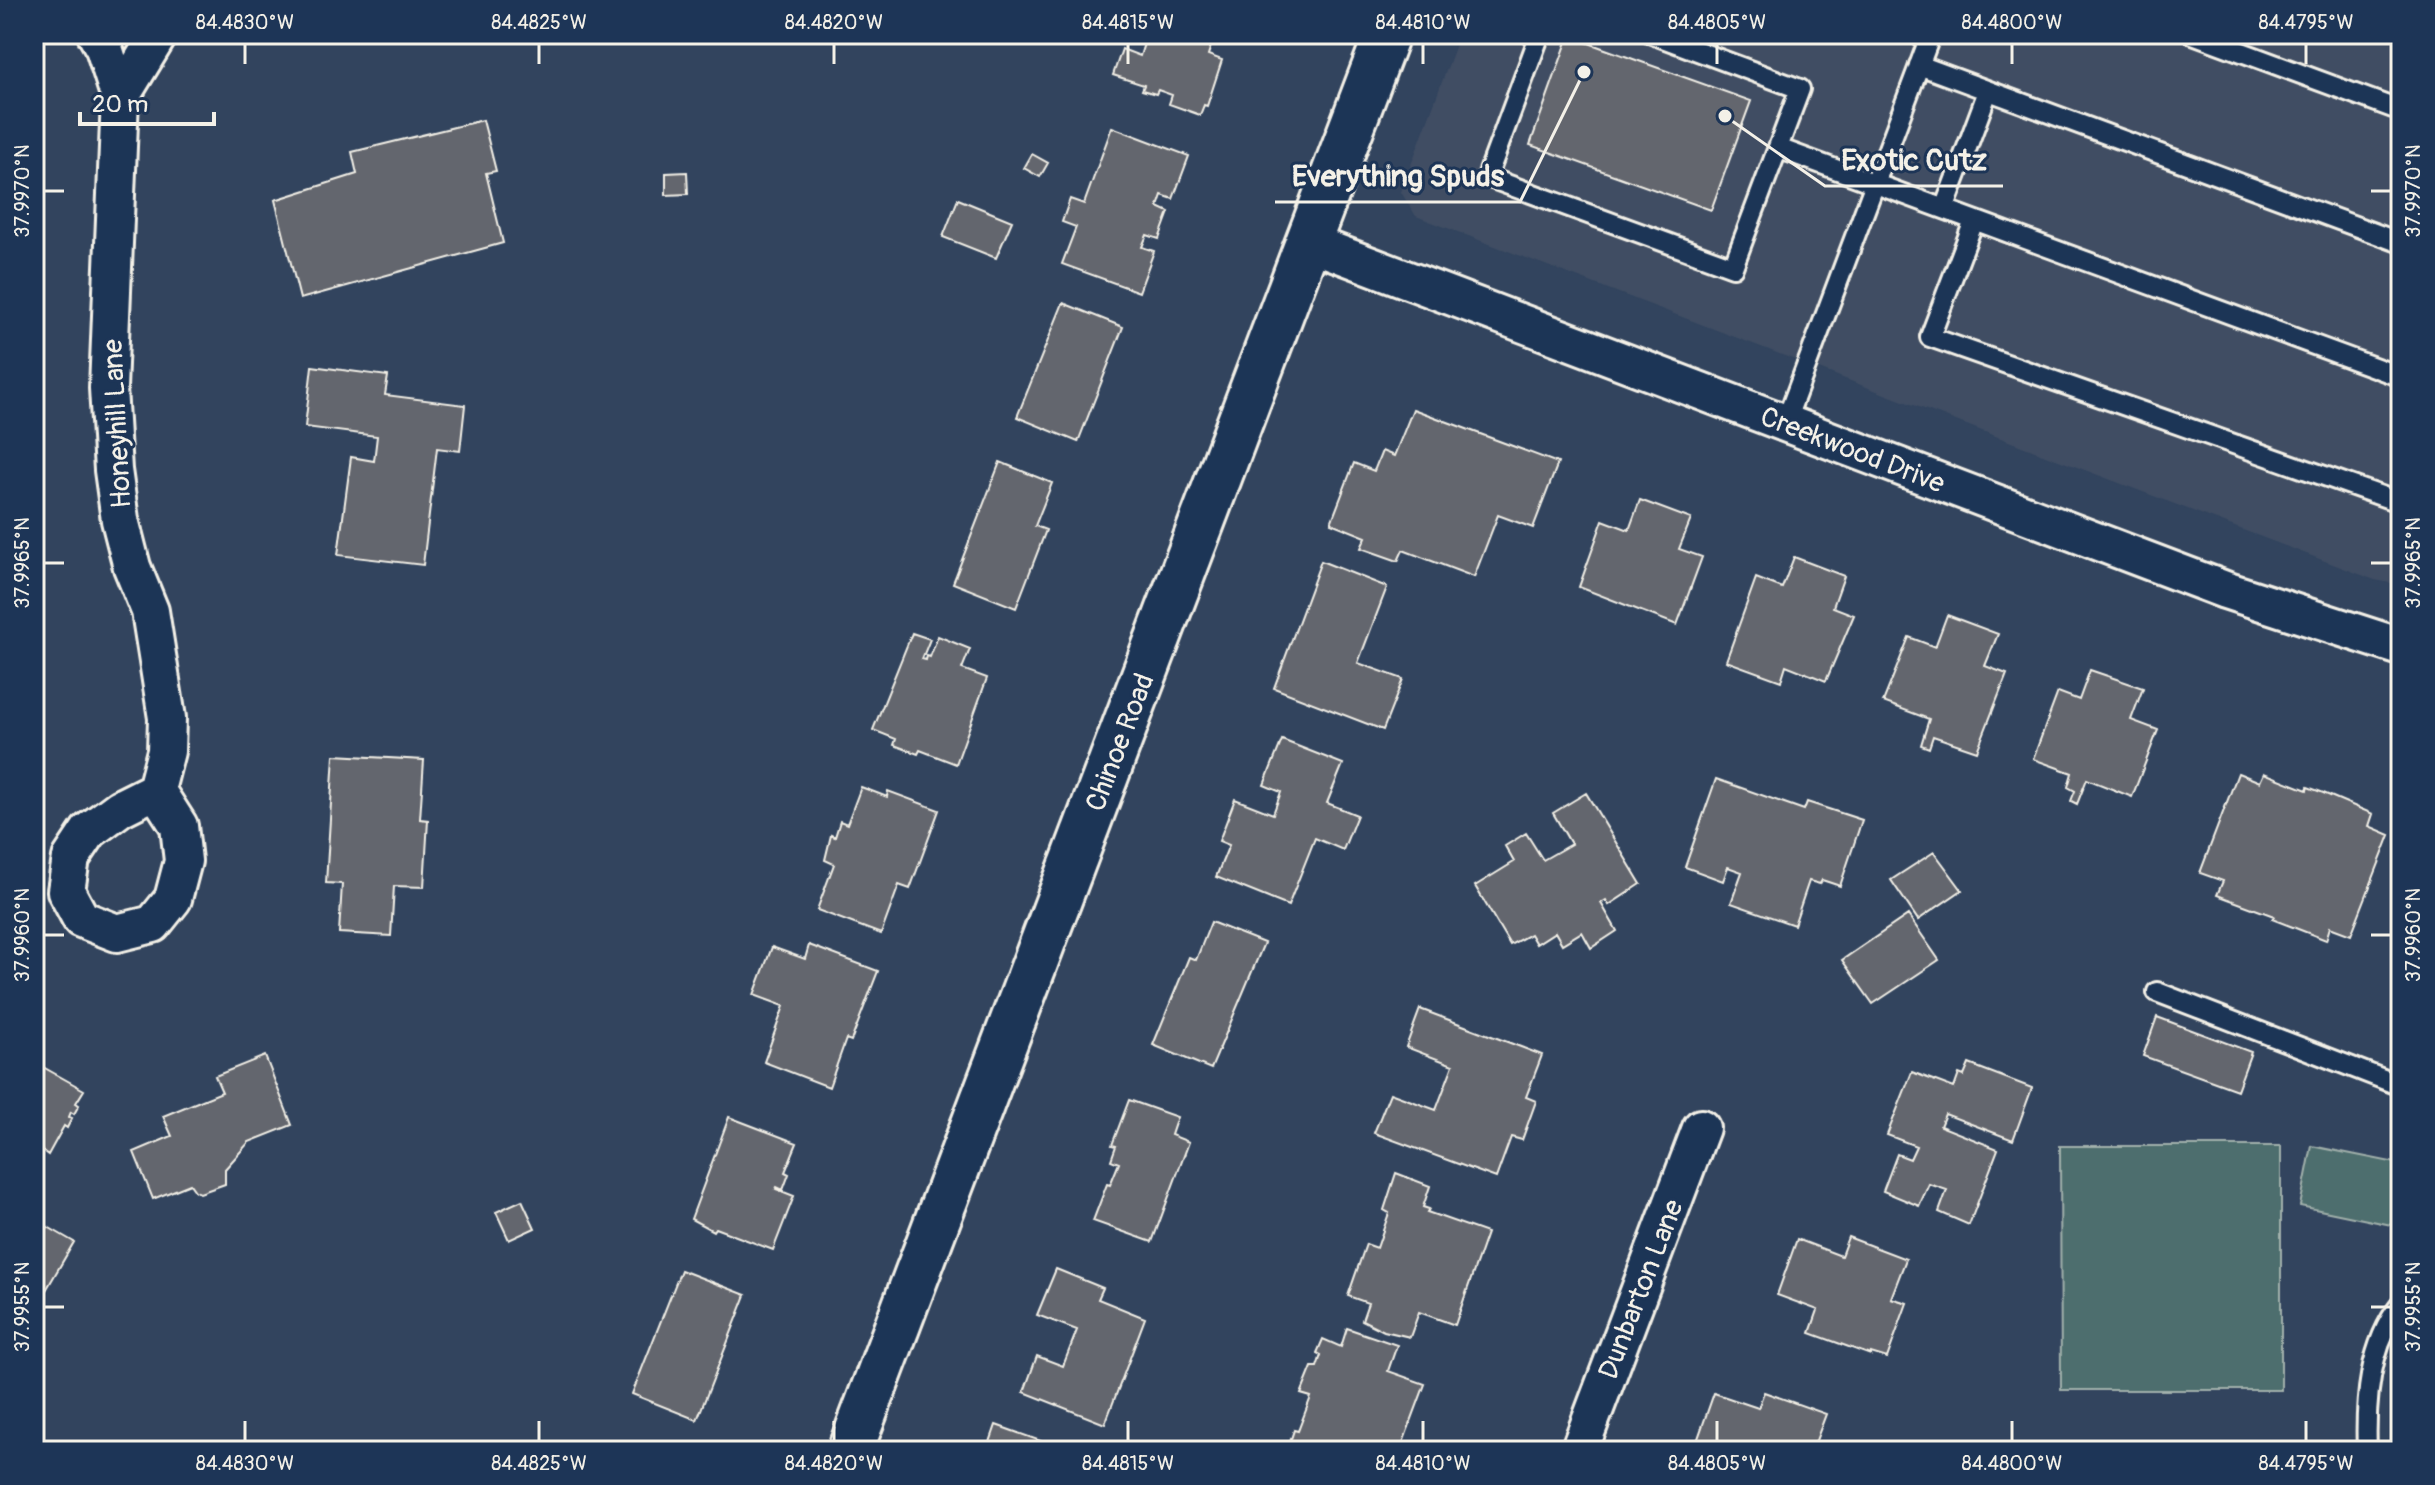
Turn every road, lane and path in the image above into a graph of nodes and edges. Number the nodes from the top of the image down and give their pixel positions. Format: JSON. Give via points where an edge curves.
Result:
{"nodes":[{"id":1,"x":96,"y":34,"type":"edge"},
{"id":2,"x":159,"y":34,"type":"edge"},
{"id":3,"x":1387,"y":34,"type":"edge"},
{"id":4,"x":1540,"y":34,"type":"edge"},
{"id":5,"x":1652,"y":34,"type":"edge"},
{"id":6,"x":1931,"y":34,"type":"edge"},
{"id":7,"x":2193,"y":34,"type":"edge"},
{"id":8,"x":1672,"y":38,"type":"edge"},
{"id":9,"x":1919,"y":65,"type":"junction"},
{"id":10,"x":1988,"y":91,"type":"junction"},
{"id":11,"x":120,"y":98,"type":"junction"},
{"id":12,"x":2401,"y":111,"type":"edge"},
{"id":13,"x":1778,"y":148,"type":"junction"},
{"id":14,"x":1874,"y":183,"type":"junction"},
{"id":15,"x":1944,"y":209,"type":"junction"},
{"id":16,"x":1974,"y":221,"type":"junction"},
{"id":17,"x":1308,"y":242,"type":"junction"},
{"id":18,"x":2401,"y":243,"type":"edge"},
{"id":19,"x":2401,"y":377,"type":"edge"},
{"id":20,"x":1785,"y":423,"type":"junction"},
{"id":21,"x":2401,"y":503,"type":"edge"},
{"id":22,"x":2401,"y":647,"type":"edge"},
{"id":23,"x":156,"y":790,"type":"dead end"},
{"id":24,"x":2157,"y":992,"type":"dead end"},
{"id":25,"x":2401,"y":1086,"type":"edge"},
{"id":26,"x":1701,"y":1128,"type":"dead end"},
{"id":27,"x":2401,"y":1304,"type":"edge"},
{"id":28,"x":850,"y":1451,"type":"edge"},
{"id":29,"x":1579,"y":1451,"type":"edge"},
{"id":30,"x":2367,"y":1451,"type":"edge"}],
"edges":[{"from":1,"to":11,"type":"street","name":"Honeyhill Lane"},
{"from":2,"to":11,"type":"street","name":"Honeyhill Lane"},
{"from":3,"to":17,"type":"street","name":"Chinoe Road"},
{"from":4,"to":13,"type":"lane","via":[[1487,177],[1733,267]]},
{"from":5,"to":8,"type":"lane"},
{"from":6,"to":9,"type":"lane"},
{"from":7,"to":12,"type":"lane"},
{"from":8,"to":13,"type":"lane","via":[[1800,89]]},
{"from":9,"to":10,"type":"lane"},
{"from":9,"to":14,"type":"lane"},
{"from":10,"to":15,"type":"lane"},
{"from":10,"to":18,"type":"lane"},
{"from":11,"to":23,"type":"street","name":"Honeyhill Lane","via":[[108,388],[120,520],[150,611],[166,704],[166,751]]},
{"from":13,"to":14,"type":"lane"},
{"from":14,"to":15,"type":"lane"},
{"from":14,"to":20,"type":"lane"},
{"from":15,"to":16,"type":"lane"},
{"from":16,"to":19,"type":"lane"},
{"from":16,"to":21,"type":"lane","via":[[1930,337]]},
{"from":17,"to":20,"type":"street","name":"Creekwood Drive"},
{"from":17,"to":28,"type":"street","name":"Chinoe Road"},
{"from":20,"to":22,"type":"street","name":"Creekwood Drive","via":[[2225,590]]},
{"from":24,"to":25,"type":"lane"},
{"from":26,"to":29,"type":"street","name":"Dunbarton Lane"},
{"from":27,"to":30,"type":"lane","via":[[2376,1356],[2366,1408]]}]}
